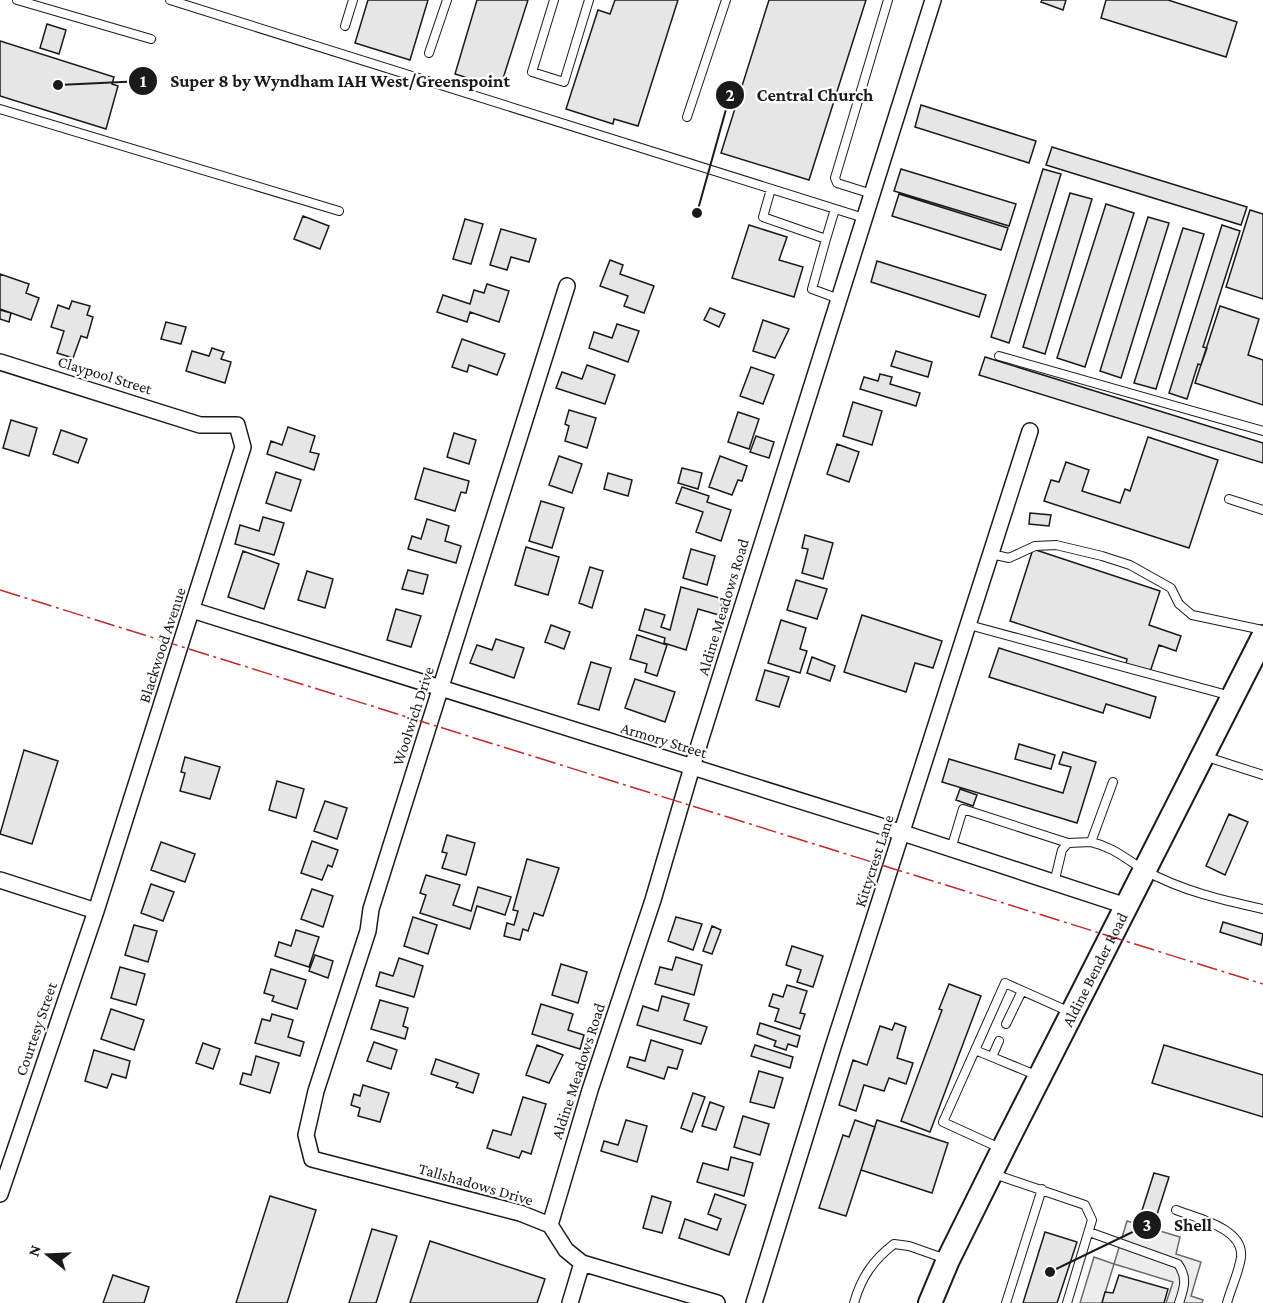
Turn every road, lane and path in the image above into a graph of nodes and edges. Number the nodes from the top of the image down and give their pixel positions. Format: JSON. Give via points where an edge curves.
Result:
{"nodes":[{"id":1,"x":17,"y":0,"type":"edge"},
{"id":2,"x":170,"y":0,"type":"edge"},
{"id":3,"x":353,"y":0,"type":"edge"},
{"id":4,"x":447,"y":0,"type":"edge"},
{"id":5,"x":554,"y":0,"type":"edge"},
{"id":6,"x":589,"y":0,"type":"edge"},
{"id":7,"x":726,"y":0,"type":"edge"},
{"id":8,"x":888,"y":0,"type":"edge"},
{"id":9,"x":933,"y":0,"type":"edge"},
{"id":10,"x":345,"y":26,"type":"dead end"},
{"id":11,"x":151,"y":39,"type":"dead end"},
{"id":12,"x":429,"y":53,"type":"dead end"},
{"id":13,"x":0,"y":109,"type":"edge"},
{"id":14,"x":687,"y":117,"type":"dead end"},
{"id":15,"x":771,"y":189,"type":"junction"},
{"id":16,"x":872,"y":194,"type":"junction"},
{"id":17,"x":835,"y":209,"type":"junction"},
{"id":18,"x":339,"y":211,"type":"dead end"},
{"id":19,"x":864,"y":218,"type":"junction"},
{"id":20,"x":826,"y":239,"type":"junction"},
{"id":21,"x":567,"y":286,"type":"dead end"},
{"id":22,"x":839,"y":298,"type":"junction"},
{"id":23,"x":999,"y":356,"type":"dead end"},
{"id":24,"x":0,"y":362,"type":"edge"},
{"id":25,"x":200,"y":425,"type":"joint"},
{"id":26,"x":1030,"y":431,"type":"dead end"},
{"id":27,"x":1263,"y":431,"type":"edge"},
{"id":28,"x":1229,"y":499,"type":"dead end"},
{"id":29,"x":1263,"y":510,"type":"edge"},
{"id":30,"x":991,"y":554,"type":"junction"},
{"id":31,"x":192,"y":609,"type":"junction"},
{"id":32,"x":969,"y":625,"type":"junction"},
{"id":33,"x":1263,"y":630,"type":"edge"},
{"id":34,"x":1263,"y":637,"type":"edge"},
{"id":35,"x":441,"y":689,"type":"junction"},
{"id":36,"x":1232,"y":697,"type":"junction"},
{"id":37,"x":1202,"y":755,"type":"junction"},
{"id":38,"x":692,"y":767,"type":"junction"},
{"id":39,"x":1263,"y":775,"type":"edge"},
{"id":40,"x":1113,"y":782,"type":"dead end"},
{"id":41,"x":903,"y":833,"type":"junction"},
{"id":42,"x":1092,"y":842,"type":"junction"},
{"id":43,"x":1068,"y":843,"type":"junction"},
{"id":44,"x":951,"y":849,"type":"junction"},
{"id":45,"x":1144,"y":870,"type":"junction"},
{"id":46,"x":0,"y":880,"type":"edge"},
{"id":47,"x":1054,"y":883,"type":"junction"},
{"id":48,"x":1126,"y":906,"type":"junction"},
{"id":49,"x":1263,"y":909,"type":"edge"},
{"id":50,"x":96,"y":911,"type":"junction"},
{"id":51,"x":1022,"y":991,"type":"junction"},
{"id":52,"x":1072,"y":1013,"type":"junction"},
{"id":53,"x":1006,"y":1023,"type":"dead end"},
{"id":54,"x":999,"y":1041,"type":"dead end"},
{"id":55,"x":975,"y":1050,"type":"junction"},
{"id":56,"x":992,"y":1058,"type":"junction"},
{"id":57,"x":1040,"y":1076,"type":"junction"},
{"id":58,"x":1003,"y":1149,"type":"junction"},
{"id":59,"x":312,"y":1159,"type":"joint"},
{"id":60,"x":991,"y":1173,"type":"junction"},
{"id":61,"x":1042,"y":1189,"type":"junction"},
{"id":62,"x":0,"y":1194,"type":"edge"},
{"id":63,"x":1176,"y":1210,"type":"dead end"},
{"id":64,"x":550,"y":1225,"type":"junction"},
{"id":65,"x":1089,"y":1232,"type":"junction"},
{"id":66,"x":948,"y":1260,"type":"junction"},
{"id":67,"x":582,"y":1263,"type":"junction"},
{"id":68,"x":570,"y":1303,"type":"edge"},
{"id":69,"x":716,"y":1303,"type":"edge"},
{"id":70,"x":754,"y":1303,"type":"edge"},
{"id":71,"x":854,"y":1303,"type":"edge"},
{"id":72,"x":930,"y":1303,"type":"edge"},
{"id":73,"x":1006,"y":1303,"type":"edge"},
{"id":74,"x":1067,"y":1303,"type":"edge"},
{"id":75,"x":1179,"y":1303,"type":"edge"},
{"id":76,"x":1227,"y":1303,"type":"edge"}],
"edges":[{"from":1,"to":11,"type":"lane"},
{"from":2,"to":15,"type":"lane"},
{"from":3,"to":10,"type":"lane"},
{"from":4,"to":12,"type":"lane"},
{"from":5,"to":6,"type":"lane","via":[[532,72],[564,82]]},
{"from":7,"to":14,"type":"lane"},
{"from":8,"to":16,"type":"lane","via":[[835,178],[837,183]]},
{"from":9,"to":16,"type":"street","name":"Aldine Meadows Road"},
{"from":13,"to":18,"type":"lane"},
{"from":15,"to":17,"type":"lane"},
{"from":15,"to":20,"type":"lane","via":[[763,217]]},
{"from":16,"to":19,"type":"street","name":"Aldine Meadows Road"},
{"from":17,"to":19,"type":"lane"},
{"from":17,"to":20,"type":"lane"},
{"from":19,"to":22,"type":"street","name":"Aldine Meadows Road"},
{"from":20,"to":22,"type":"lane","via":[[812,289]]},
{"from":21,"to":35,"type":"street","name":"Woolwich Drive"},
{"from":22,"to":38,"type":"street","name":"Aldine Meadows Road"},
{"from":23,"to":27,"type":"lane"},
{"from":24,"to":25,"type":"street","name":"Claypool Street"},
{"from":25,"to":31,"type":"street","name":"Blackwood Avenue","via":[[237,425],[243,447]]},
{"from":26,"to":30,"type":"street","name":"Kittycrest Lane"},
{"from":28,"to":29,"type":"lane"},
{"from":30,"to":32,"type":"street","name":"Kittycrest Lane"},
{"from":30,"to":33,"type":"lane","via":[[1010,558],[1035,546],[1056,545],[1102,556],[1130,565],[1171,588],[1179,604],[1192,615]]},
{"from":31,"to":35,"type":"street","name":"Armory Street"},
{"from":31,"to":50,"type":"street","name":"Blackwood Avenue"},
{"from":32,"to":36,"type":"lane"},
{"from":32,"to":41,"type":"street","name":"Kittycrest Lane"},
{"from":34,"to":36,"type":"main road","name":"Aldine Bender Road"},
{"from":35,"to":38,"type":"street","name":"Armory Street"},
{"from":35,"to":59,"type":"street","name":"Woolwich Drive","via":[[316,1091],[306,1135]]},
{"from":36,"to":37,"type":"main road","name":"Aldine Bender Road"},
{"from":37,"to":39,"type":"lane"},
{"from":37,"to":45,"type":"main road","name":"Aldine Bender Road"},
{"from":38,"to":41,"type":"street","name":"Armory Street"},
{"from":38,"to":64,"type":"street","name":"Aldine Meadows Road"},
{"from":40,"to":42,"type":"lane"},
{"from":41,"to":44,"type":"street","name":"Armory Street"},
{"from":41,"to":70,"type":"street","name":"Kittycrest Lane"},
{"from":42,"to":43,"type":"lane"},
{"from":42,"to":45,"type":"lane","via":[[1111,847]]},
{"from":43,"to":44,"type":"lane","via":[[963,809]]},
{"from":43,"to":47,"type":"lane","via":[[1062,850]]},
{"from":44,"to":47,"type":"street","name":"Armory Street"},
{"from":45,"to":48,"type":"main road","name":"Aldine Bender Road"},
{"from":45,"to":49,"type":"lane","via":[[1196,894]]},
{"from":46,"to":50,"type":"street"},
{"from":47,"to":48,"type":"street","name":"Armory Street"},
{"from":48,"to":52,"type":"main road","name":"Aldine Bender Road"},
{"from":50,"to":62,"type":"street","name":"Courtesy Street"},
{"from":51,"to":52,"type":"lane"},
{"from":51,"to":53,"type":"lane"},
{"from":51,"to":55,"type":"lane","via":[[1005,983]]},
{"from":52,"to":57,"type":"main road","name":"Aldine Bender Road"},
{"from":54,"to":56,"type":"lane"},
{"from":55,"to":56,"type":"lane"},
{"from":55,"to":58,"type":"lane","via":[[943,1122]]},
{"from":56,"to":57,"type":"lane"},
{"from":57,"to":58,"type":"main road","name":"Aldine Bender Road"},
{"from":58,"to":60,"type":"main road","name":"Aldine Bender Road"},
{"from":59,"to":64,"type":"street","name":"Tallshadows Drive","via":[[520,1213]]},
{"from":60,"to":61,"type":"lane"},
{"from":60,"to":66,"type":"main road","name":"Aldine Bender Road"},
{"from":61,"to":65,"type":"lane","via":[[1085,1205],[1092,1220]]},
{"from":61,"to":73,"type":"lane"},
{"from":63,"to":76,"type":"lane","via":[[1218,1227],[1235,1239],[1241,1255]]},
{"from":64,"to":67,"type":"street","name":"Tallshadows Drive","via":[[566,1250]]},
{"from":65,"to":74,"type":"lane"},
{"from":65,"to":75,"type":"lane","via":[[1178,1264],[1185,1273]]},
{"from":66,"to":71,"type":"lane","via":[[894,1244],[870,1267],[860,1282]]},
{"from":66,"to":72,"type":"main road","name":"Aldine Bender Road"},
{"from":67,"to":68,"type":"street"},
{"from":67,"to":69,"type":"street","name":"Tallshadows Drive"}]}
